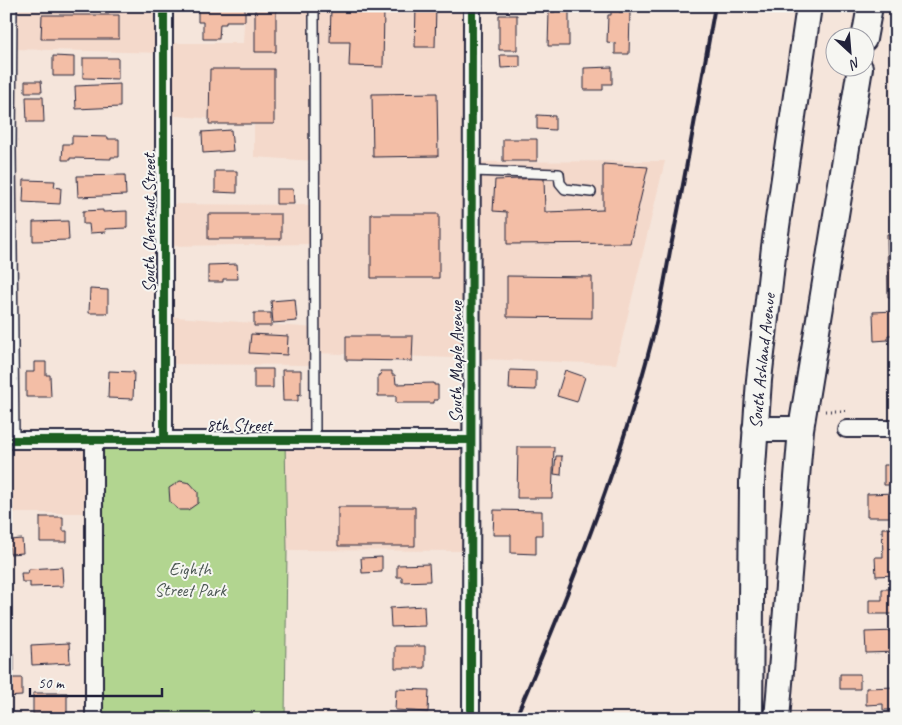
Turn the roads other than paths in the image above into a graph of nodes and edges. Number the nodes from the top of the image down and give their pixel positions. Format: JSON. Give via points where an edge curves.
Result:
{"nodes":[{"id":1,"x":12,"y":6,"type":"edge"},
{"id":2,"x":164,"y":6,"type":"edge"},
{"id":3,"x":314,"y":6,"type":"edge"},
{"id":4,"x":472,"y":6,"type":"edge"},
{"id":5,"x":791,"y":6,"type":"edge"},
{"id":6,"x":809,"y":6,"type":"edge"},
{"id":7,"x":870,"y":6,"type":"edge"},
{"id":8,"x":866,"y":28,"type":"edge"},
{"id":9,"x":802,"y":54,"type":"junction"},
{"id":10,"x":858,"y":78,"type":"edge"},
{"id":11,"x":9,"y":150,"type":"edge"},
{"id":12,"x":472,"y":171,"type":"junction"},
{"id":13,"x":590,"y":192,"type":"dead end"},
{"id":14,"x":755,"y":429,"type":"junction"},
{"id":15,"x":801,"y":429,"type":"junction"},
{"id":16,"x":846,"y":429,"type":"dead end"},
{"id":17,"x":896,"y":429,"type":"edge"},
{"id":18,"x":10,"y":440,"type":"edge"},
{"id":19,"x":94,"y":440,"type":"junction"},
{"id":20,"x":164,"y":440,"type":"junction"},
{"id":21,"x":316,"y":440,"type":"junction"},
{"id":22,"x":471,"y":440,"type":"junction"},
{"id":23,"x":94,"y":719,"type":"edge"},
{"id":24,"x":471,"y":719,"type":"edge"},
{"id":25,"x":750,"y":719,"type":"edge"},
{"id":26,"x":777,"y":719,"type":"edge"}],
"edges":[{"from":1,"to":11,"type":"lane"},
{"from":2,"to":20,"type":"street","name":"South Chestnut Street"},
{"from":3,"to":21,"type":"lane"},
{"from":4,"to":12,"type":"street","name":"South Maple Avenue"},
{"from":5,"to":9,"type":"main road","via":[[800,29]]},
{"from":6,"to":9,"type":"main road","name":"South Ashland Avenue"},
{"from":7,"to":8,"type":"main road"},
{"from":9,"to":14,"type":"main road","name":"South Ashland Avenue","via":[[774,247]]},
{"from":10,"to":15,"type":"main road"},
{"from":11,"to":18,"type":"lane"},
{"from":12,"to":13,"type":"lane","via":[[559,174],[565,189]]},
{"from":12,"to":22,"type":"street","name":"South Maple Avenue"},
{"from":14,"to":15,"type":"main road"},
{"from":14,"to":25,"type":"main road","name":"South Ashland Avenue"},
{"from":15,"to":26,"type":"main road"},
{"from":16,"to":17,"type":"street"},
{"from":18,"to":19,"type":"street","name":"8th Street"},
{"from":19,"to":20,"type":"street","name":"8th Street"},
{"from":19,"to":23,"type":"street"},
{"from":20,"to":21,"type":"street","name":"8th Street"},
{"from":21,"to":22,"type":"street","name":"8th Street"},
{"from":22,"to":24,"type":"street","name":"South Maple Avenue"}]}
